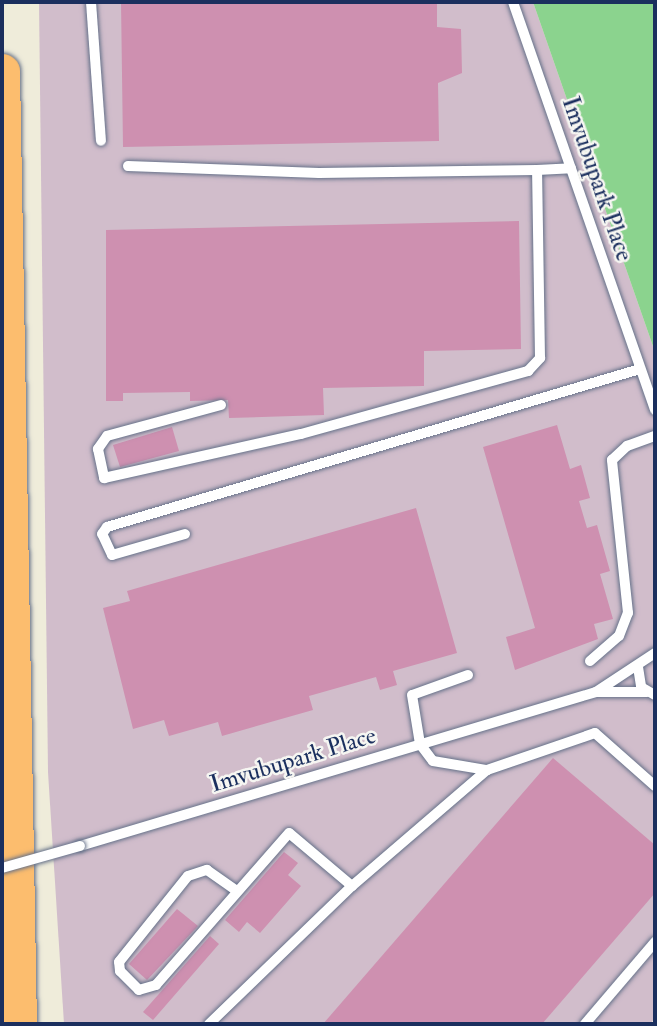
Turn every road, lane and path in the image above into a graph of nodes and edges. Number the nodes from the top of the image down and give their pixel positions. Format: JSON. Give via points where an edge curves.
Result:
{"nodes":[{"id":1,"x":91,"y":2,"type":"edge"},
{"id":2,"x":513,"y":2,"type":"edge"},
{"id":3,"x":2,"y":71,"type":"edge"},
{"id":4,"x":101,"y":141,"type":"dead end"},
{"id":5,"x":128,"y":166,"type":"dead end"},
{"id":6,"x":571,"y":168,"type":"junction"},
{"id":7,"x":537,"y":170,"type":"junction"},
{"id":8,"x":640,"y":369,"type":"junction"},
{"id":9,"x":221,"y":405,"type":"dead end"},
{"id":10,"x":655,"y":410,"type":"edge"},
{"id":11,"x":655,"y":436,"type":"edge"},
{"id":12,"x":185,"y":534,"type":"dead end"},
{"id":13,"x":654,"y":652,"type":"edge"},
{"id":14,"x":590,"y":660,"type":"dead end"},
{"id":15,"x":638,"y":667,"type":"junction"},
{"id":16,"x":468,"y":675,"type":"dead end"},
{"id":17,"x":596,"y":692,"type":"junction"},
{"id":18,"x":651,"y":694,"type":"edge"},
{"id":19,"x":420,"y":744,"type":"junction"},
{"id":20,"x":487,"y":769,"type":"junction"},
{"id":21,"x":655,"y":786,"type":"edge"},
{"id":22,"x":2,"y":868,"type":"edge"},
{"id":23,"x":352,"y":886,"type":"junction"},
{"id":24,"x":237,"y":891,"type":"junction"},
{"id":25,"x":17,"y":920,"type":"junction"},
{"id":26,"x":655,"y":942,"type":"edge"},
{"id":27,"x":19,"y":1024,"type":"edge"},
{"id":28,"x":32,"y":1024,"type":"edge"},
{"id":29,"x":209,"y":1024,"type":"edge"},
{"id":30,"x":585,"y":1024,"type":"edge"}],
"edges":[{"from":1,"to":4,"type":"lane"},
{"from":2,"to":6,"type":"lane","name":"Imvubupark Place"},
{"from":3,"to":25,"type":"highway"},
{"from":5,"to":7,"type":"lane","via":[[319,173]]},
{"from":6,"to":7,"type":"lane"},
{"from":6,"to":8,"type":"lane","name":"Imvubupark Place"},
{"from":7,"to":9,"type":"lane","via":[[540,358],[528,371],[301,434],[104,478],[98,449],[107,436]]},
{"from":8,"to":10,"type":"lane","name":"Imvubupark Place"},
{"from":8,"to":12,"type":"lane","via":[[107,527],[102,534],[112,555]]},
{"from":11,"to":14,"type":"lane","via":[[627,446],[612,460],[628,613],[619,636]]},
{"from":13,"to":15,"type":"lane","name":"Imvubupark Place"},
{"from":15,"to":17,"type":"lane","name":"Imvubupark Place"},
{"from":15,"to":18,"type":"lane","name":"Imvubupark Place"},
{"from":16,"to":19,"type":"lane","via":[[414,692]]},
{"from":17,"to":18,"type":"lane","name":"Imvubupark Place"},
{"from":17,"to":19,"type":"lane","name":"Imvubupark Place"},
{"from":19,"to":20,"type":"lane","via":[[440,764]]},
{"from":19,"to":22,"type":"lane","name":"Imvubupark Place","bridge":true},
{"from":20,"to":21,"type":"lane","via":[[595,733]]},
{"from":20,"to":23,"type":"lane"},
{"from":23,"to":24,"type":"lane","via":[[293,832]]},
{"from":23,"to":29,"type":"lane"},
{"from":24,"to":24,"type":"lane","via":[[207,870],[188,876],[119,962],[120,971],[139,990],[156,985]]},
{"from":25,"to":27,"type":"highway"},
{"from":25,"to":28,"type":"highway"},
{"from":26,"to":30,"type":"lane"}]}
